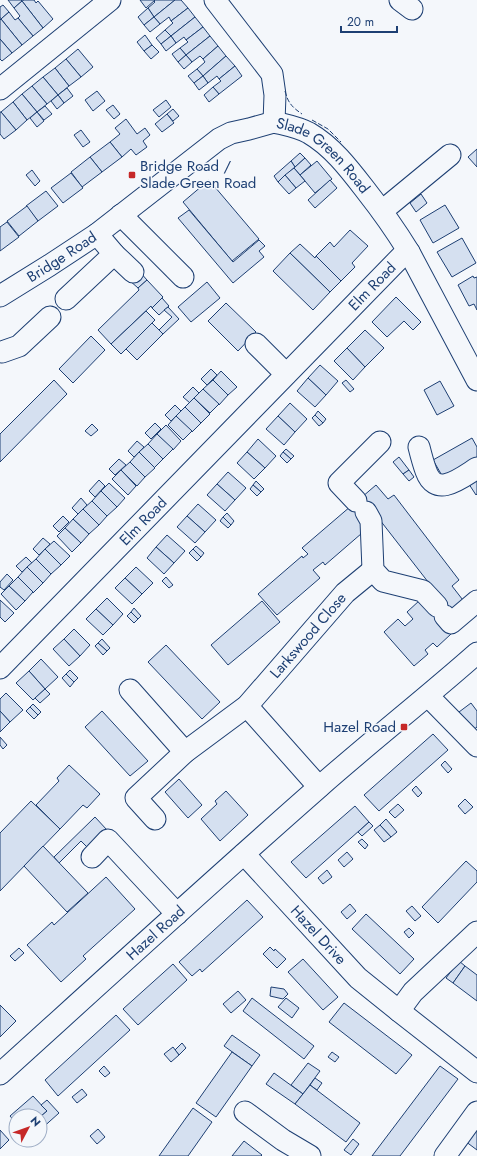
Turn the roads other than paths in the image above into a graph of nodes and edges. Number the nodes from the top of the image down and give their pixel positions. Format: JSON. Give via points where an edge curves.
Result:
{"nodes":[{"id":1,"x":110,"y":0,"type":"edge"},
{"id":2,"x":215,"y":0,"type":"edge"},
{"id":3,"x":0,"y":89,"type":"edge"},
{"id":4,"x":274,"y":122,"type":"junction"},
{"id":5,"x":450,"y":155,"type":"dead end"},
{"id":6,"x":382,"y":211,"type":"junction"},
{"id":7,"x":121,"y":215,"type":"junction"},
{"id":8,"x":96,"y":234,"type":"junction"},
{"id":9,"x":409,"y":252,"type":"junction"},
{"id":10,"x":114,"y":254,"type":"junction"},
{"id":11,"x":133,"y":272,"type":"dead end"},
{"id":12,"x":183,"y":277,"type":"dead end"},
{"id":13,"x":0,"y":296,"type":"edge"},
{"id":14,"x":66,"y":299,"type":"dead end"},
{"id":15,"x":50,"y":317,"type":"dead end"},
{"id":16,"x":256,"y":344,"type":"dead end"},
{"id":17,"x":1,"y":356,"type":"edge"},
{"id":18,"x":286,"y":374,"type":"junction"},
{"id":19,"x":477,"y":380,"type":"edge"},
{"id":20,"x":380,"y":442,"type":"dead end"},
{"id":21,"x":419,"y":447,"type":"dead end"},
{"id":22,"x":477,"y":468,"type":"edge"},
{"id":23,"x":373,"y":570,"type":"junction"},
{"id":24,"x":477,"y":601,"type":"edge"},
{"id":25,"x":477,"y":653,"type":"edge"},
{"id":26,"x":0,"y":668,"type":"edge"},
{"id":27,"x":130,"y":690,"type":"dead end"},
{"id":28,"x":428,"y":696,"type":"junction"},
{"id":29,"x":247,"y":706,"type":"junction"},
{"id":30,"x":477,"y":746,"type":"edge"},
{"id":31,"x":185,"y":752,"type":"junction"},
{"id":32,"x":319,"y":787,"type":"junction"},
{"id":33,"x":155,"y":819,"type":"dead end"},
{"id":34,"x":244,"y":854,"type":"junction"},
{"id":35,"x":92,"y":857,"type":"dead end"},
{"id":36,"x":177,"y":914,"type":"junction"},
{"id":37,"x":475,"y":937,"type":"edge"},
{"id":38,"x":398,"y":1011,"type":"junction"},
{"id":39,"x":477,"y":1072,"type":"edge"},
{"id":40,"x":0,"y":1074,"type":"edge"},
{"id":41,"x":245,"y":1112,"type":"dead end"},
{"id":42,"x":477,"y":1112,"type":"edge"},
{"id":43,"x":310,"y":1156,"type":"edge"},
{"id":44,"x":445,"y":1156,"type":"edge"}],
"edges":[{"from":1,"to":3,"type":"street"},
{"from":2,"to":4,"type":"street","name":"Slade Green Road","via":[[272,74],[275,87]]},
{"from":4,"to":6,"type":"street","name":"Slade Green Road","via":[[304,131],[328,147],[344,162]]},
{"from":4,"to":7,"type":"street","name":"Bridge Road","via":[[231,133],[219,139]]},
{"from":5,"to":6,"type":"street","name":"Slade Green Road"},
{"from":6,"to":9,"type":"street","name":"Slade Green Road"},
{"from":7,"to":8,"type":"street","name":"Bridge Road"},
{"from":7,"to":12,"type":"street"},
{"from":8,"to":10,"type":"street"},
{"from":8,"to":13,"type":"street","name":"Bridge Road"},
{"from":9,"to":18,"type":"street","name":"Elm Road","via":[[402,256]]},
{"from":9,"to":19,"type":"street","name":"Slade Green Road"},
{"from":10,"to":11,"type":"street"},
{"from":10,"to":14,"type":"street"},
{"from":15,"to":17,"type":"street","via":[[19,346]]},
{"from":16,"to":18,"type":"street"},
{"from":18,"to":26,"type":"street","name":"Elm Road"},
{"from":20,"to":23,"type":"street","via":[[339,482],[371,521]]},
{"from":21,"to":22,"type":"street","via":[[429,479],[434,484],[453,483]]},
{"from":23,"to":24,"type":"street","via":[[383,581],[423,591],[451,623]]},
{"from":23,"to":29,"type":"street","name":"Larkswood Close","via":[[345,593]]},
{"from":25,"to":28,"type":"street","name":"Hazel Road"},
{"from":27,"to":31,"type":"street"},
{"from":28,"to":30,"type":"street"},
{"from":28,"to":32,"type":"street","name":"Hazel Road"},
{"from":29,"to":31,"type":"street","name":"Larkswood Close"},
{"from":29,"to":32,"type":"street"},
{"from":31,"to":33,"type":"street","name":"Larkswood Close","via":[[136,798]]},
{"from":32,"to":34,"type":"street","name":"Hazel Road"},
{"from":34,"to":36,"type":"street","name":"Hazel Road"},
{"from":34,"to":38,"type":"street","name":"Hazel Drive","via":[[358,978]]},
{"from":35,"to":36,"type":"street","via":[[108,840]]},
{"from":36,"to":40,"type":"street","name":"Hazel Road"},
{"from":37,"to":38,"type":"street","via":[[413,992]]},
{"from":38,"to":39,"type":"street","name":"Hazel Drive"},
{"from":41,"to":43,"type":"street"},
{"from":42,"to":44,"type":"street"}]}
